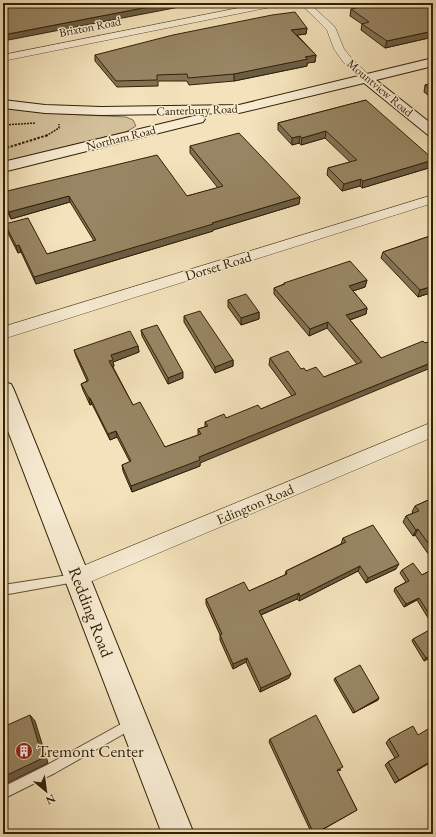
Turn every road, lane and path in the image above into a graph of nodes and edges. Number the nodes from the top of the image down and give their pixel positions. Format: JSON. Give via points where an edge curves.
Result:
{"nodes":[{"id":1,"x":276,"y":3,"type":"edge"},
{"id":2,"x":304,"y":3,"type":"edge"},
{"id":3,"x":3,"y":58,"type":"edge"},
{"id":4,"x":433,"y":62,"type":"edge"},
{"id":5,"x":366,"y":78,"type":"junction"},
{"id":6,"x":3,"y":104,"type":"edge"},
{"id":7,"x":240,"y":109,"type":"junction"},
{"id":8,"x":40,"y":123,"type":"dead end"},
{"id":9,"x":54,"y":123,"type":"dead end"},
{"id":10,"x":3,"y":125,"type":"edge"},
{"id":11,"x":433,"y":132,"type":"edge"},
{"id":12,"x":3,"y":150,"type":"edge"},
{"id":13,"x":3,"y":167,"type":"edge"},
{"id":14,"x":433,"y":199,"type":"edge"},
{"id":15,"x":3,"y":333,"type":"edge"},
{"id":16,"x":3,"y":390,"type":"edge"},
{"id":17,"x":433,"y":429,"type":"edge"},
{"id":18,"x":78,"y":578,"type":"junction"},
{"id":19,"x":3,"y":590,"type":"edge"},
{"id":20,"x":134,"y":722,"type":"junction"},
{"id":21,"x":3,"y":793,"type":"edge"},
{"id":22,"x":178,"y":834,"type":"edge"}],
"edges":[{"from":1,"to":3,"type":"street","name":"Brixton Road"},
{"from":2,"to":5,"type":"street","name":"Mountview Road","via":[[332,29],[339,48],[348,61]]},
{"from":4,"to":5,"type":"street","name":"Canterbury Road"},
{"from":5,"to":7,"type":"street","name":"Canterbury Road"},
{"from":5,"to":11,"type":"street","name":"Mountview Road"},
{"from":6,"to":7,"type":"street","name":"Canterbury Road","via":[[101,111]]},
{"from":7,"to":13,"type":"street","name":"Northam Road"},
{"from":8,"to":10,"type":"path"},
{"from":9,"to":12,"type":"path","via":[[60,126],[50,134]]},
{"from":14,"to":15,"type":"street","name":"Dorset Road"},
{"from":16,"to":18,"type":"street","name":"Redding Road"},
{"from":17,"to":18,"type":"street","name":"Edington Road"},
{"from":18,"to":19,"type":"lane"},
{"from":18,"to":20,"type":"street","name":"Redding Road"},
{"from":20,"to":21,"type":"lane"},
{"from":20,"to":22,"type":"street","name":"Redding Road"}]}
